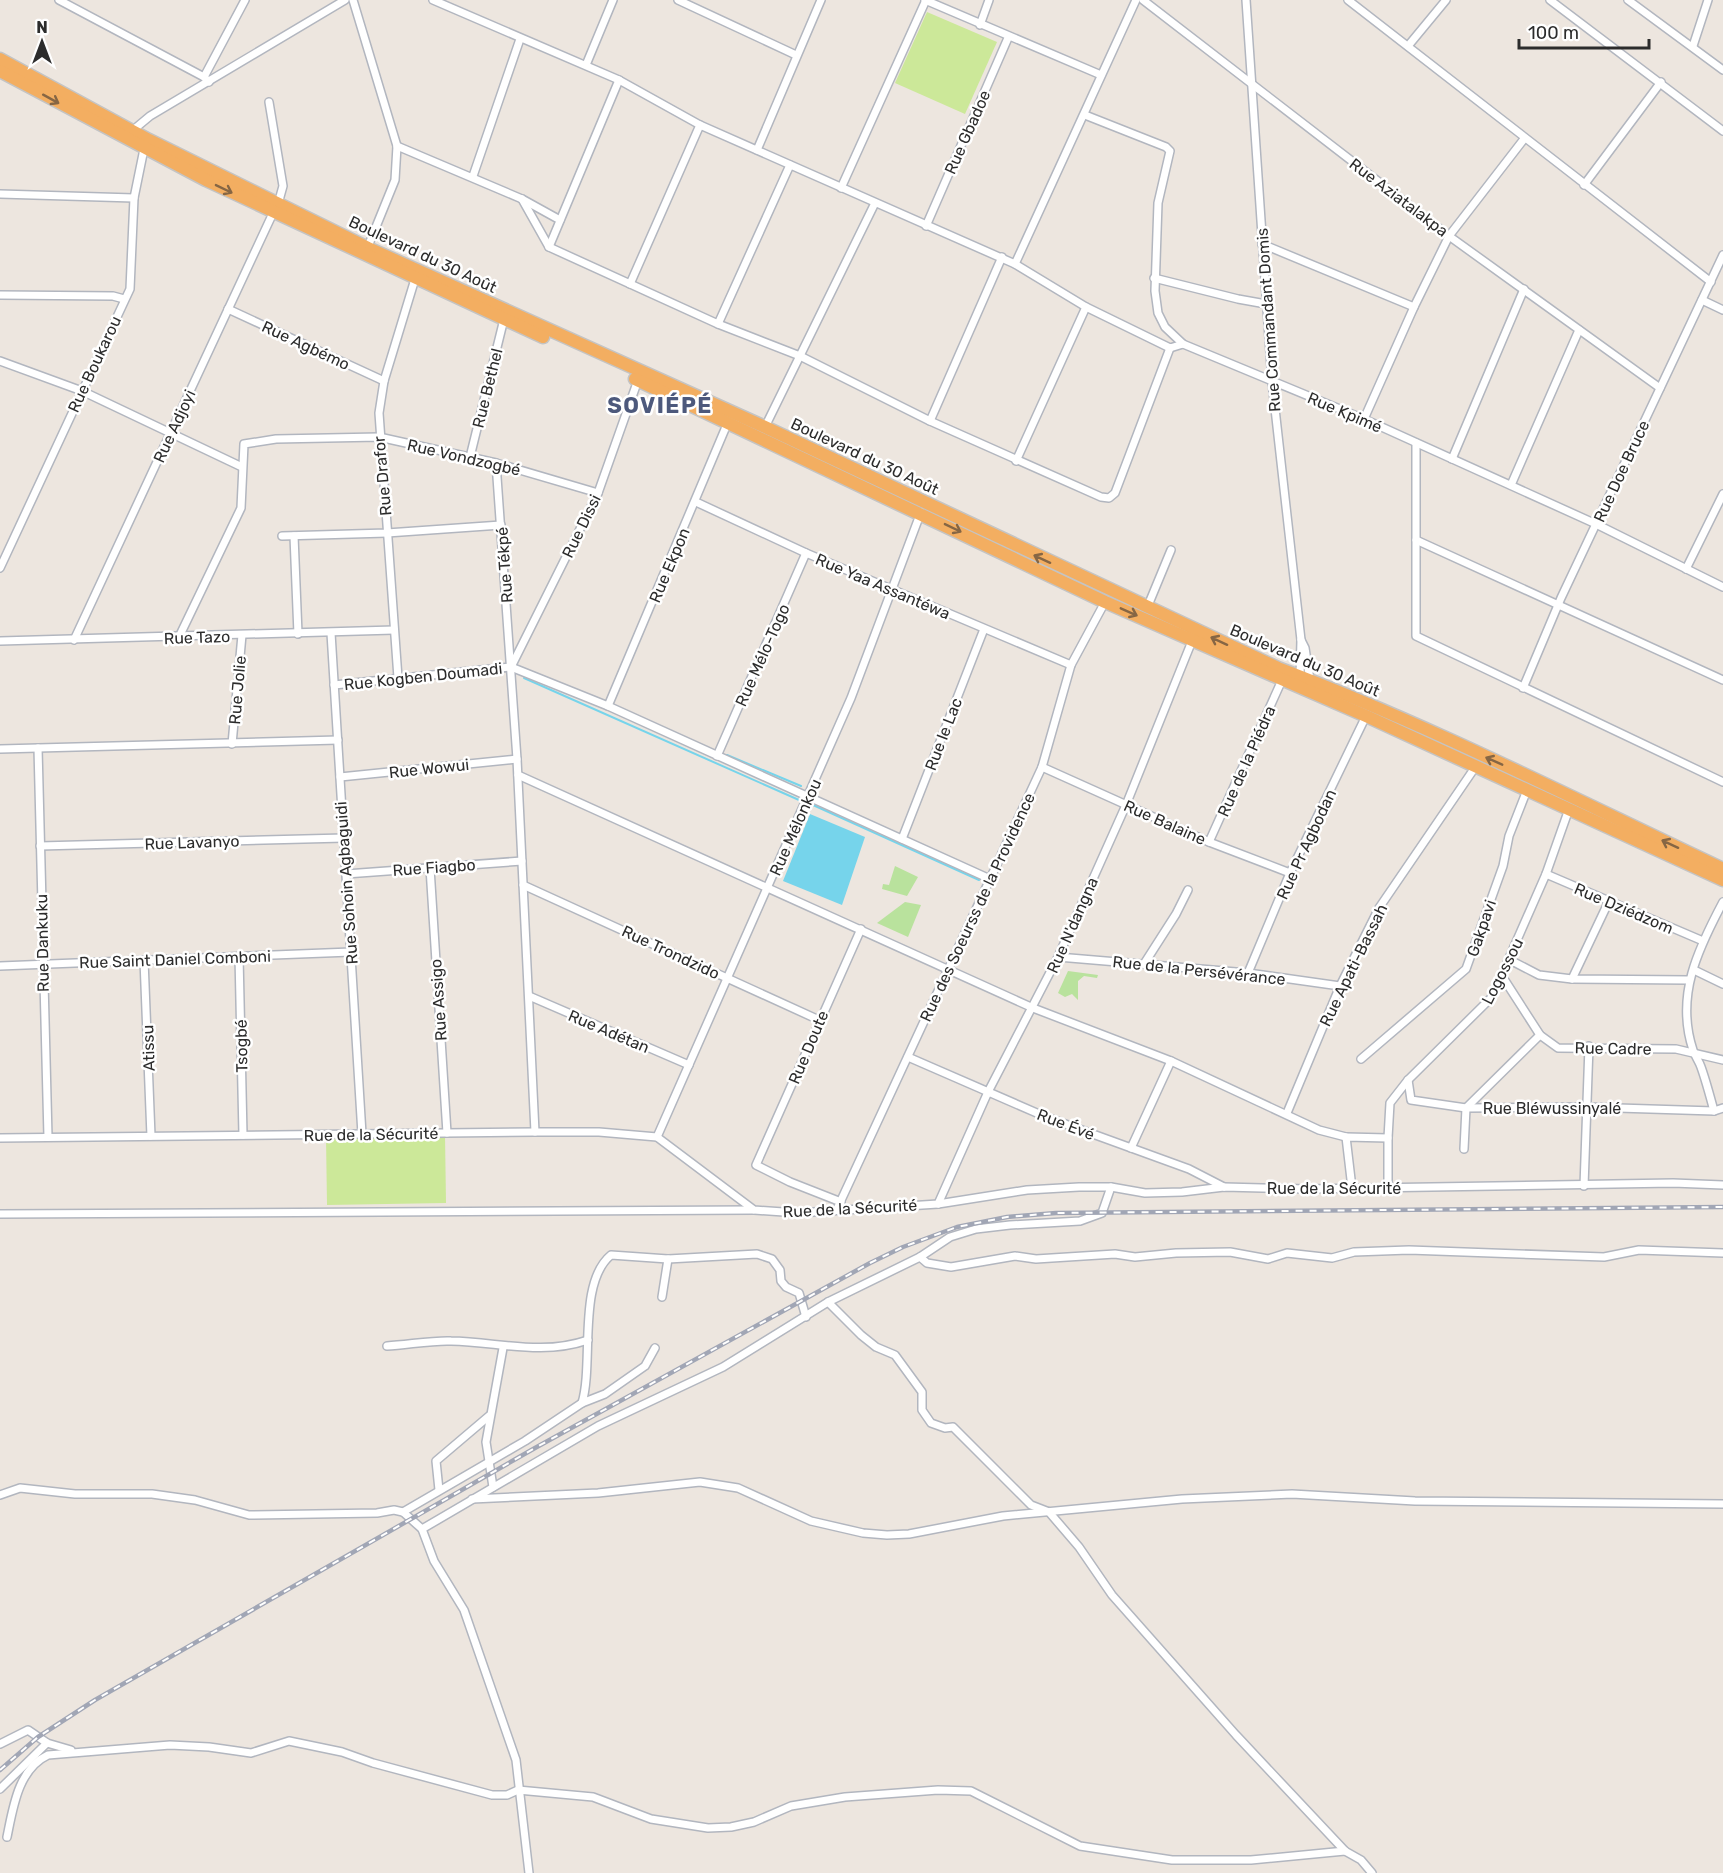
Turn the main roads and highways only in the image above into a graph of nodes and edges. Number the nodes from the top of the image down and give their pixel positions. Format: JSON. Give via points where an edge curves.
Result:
{"nodes":[{"id":1,"x":0,"y":59,"type":"edge"},
{"id":2,"x":0,"y":71,"type":"edge"},
{"id":3,"x":130,"y":135,"type":"junction"},
{"id":4,"x":366,"y":252,"type":"junction"},
{"id":5,"x":762,"y":432,"type":"junction"},
{"id":6,"x":923,"y":507,"type":"junction"},
{"id":7,"x":1303,"y":683,"type":"junction"},
{"id":8,"x":1722,"y":874,"type":"edge"}],
"edges":[{"from":1,"to":3,"type":"highway","name":"Boulevard du 30 Août"},
{"from":2,"to":3,"type":"highway","name":"Boulevard du 30 Août","one_way":true},
{"from":3,"to":4,"type":"highway","name":"Boulevard du 30 Août"},
{"from":4,"to":5,"type":"highway","name":"Boulevard du 30 Août"},
{"from":4,"to":5,"type":"highway","name":"Boulevard du 30 Août","via":[[415,279],[728,422]]},
{"from":5,"to":6,"type":"highway","name":"Boulevard du 30 Août"},
{"from":7,"to":6,"type":"highway","name":"Boulevard du 30 Août","one_way":true},
{"from":6,"to":7,"type":"highway","name":"Boulevard du 30 Août","one_way":true,"via":[[1105,602],[1282,680]]},
{"from":7,"to":8,"type":"highway","name":"Boulevard du 30 Août","via":[[1527,790]]},
{"from":8,"to":7,"type":"highway","name":"Boulevard du 30 Août","one_way":true,"via":[[1503,765]]}]}
